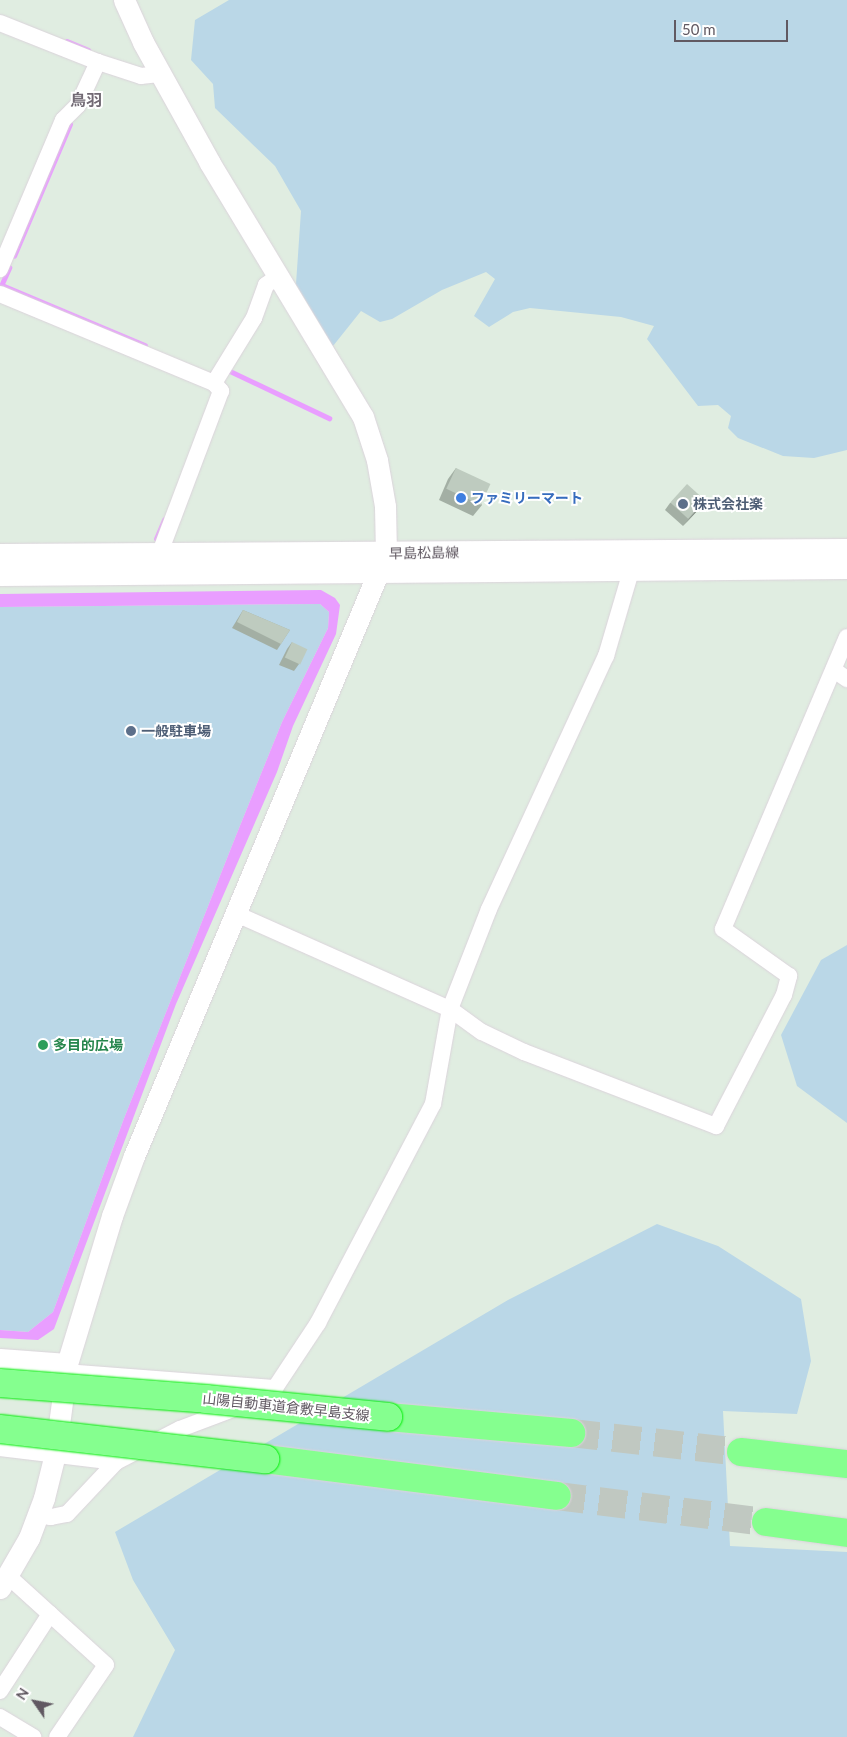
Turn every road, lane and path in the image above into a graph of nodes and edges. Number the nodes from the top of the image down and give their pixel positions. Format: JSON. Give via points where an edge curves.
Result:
{"nodes":[{"id":1,"x":124,"y":0,"type":"edge"},
{"id":2,"x":0,"y":23,"type":"edge"},
{"id":3,"x":98,"y":62,"type":"junction"},
{"id":4,"x":161,"y":74,"type":"junction"},
{"id":5,"x":0,"y":269,"type":"edge"},
{"id":6,"x":277,"y":277,"type":"junction"},
{"id":7,"x":0,"y":294,"type":"edge"},
{"id":8,"x":218,"y":383,"type":"junction"},
{"id":9,"x":847,"y":551,"type":"edge"},
{"id":10,"x":0,"y":556,"type":"edge"},
{"id":11,"x":159,"y":556,"type":"junction"},
{"id":12,"x":383,"y":563,"type":"junction"},
{"id":13,"x":847,"y":567,"type":"edge"},
{"id":14,"x":631,"y":570,"type":"junction"},
{"id":15,"x":0,"y":574,"type":"edge"},
{"id":16,"x":847,"y":636,"type":"edge"},
{"id":17,"x":841,"y":675,"type":"edge"},
{"id":18,"x":234,"y":913,"type":"junction"},
{"id":19,"x":450,"y":1009,"type":"junction"},
{"id":20,"x":0,"y":1359,"type":"edge"},
{"id":21,"x":66,"y":1368,"type":"junction"},
{"id":22,"x":0,"y":1383,"type":"edge"},
{"id":23,"x":276,"y":1388,"type":"junction"},
{"id":24,"x":0,"y":1429,"type":"edge"},
{"id":25,"x":571,"y":1434,"type":"tunnel mouth"},
{"id":26,"x":0,"y":1448,"type":"edge"},
{"id":27,"x":741,"y":1452,"type":"tunnel mouth"},
{"id":28,"x":55,"y":1454,"type":"junction"},
{"id":29,"x":116,"y":1462,"type":"junction"},
{"id":30,"x":847,"y":1464,"type":"edge"},
{"id":31,"x":557,"y":1496,"type":"tunnel mouth"},
{"id":32,"x":38,"y":1514,"type":"junction"},
{"id":33,"x":766,"y":1522,"type":"tunnel mouth"},
{"id":34,"x":847,"y":1533,"type":"edge"},
{"id":35,"x":4,"y":1582,"type":"edge"},
{"id":36,"x":50,"y":1614,"type":"junction"},
{"id":37,"x":0,"y":1691,"type":"edge"},
{"id":38,"x":0,"y":1718,"type":"edge"},
{"id":39,"x":33,"y":1737,"type":"edge"},
{"id":40,"x":57,"y":1737,"type":"edge"}],
"edges":[{"from":1,"to":4,"type":"street"},
{"from":2,"to":3,"type":"street"},
{"from":3,"to":4,"type":"street","via":[[141,76]]},
{"from":3,"to":5,"type":"street","via":[[78,105],[63,120]]},
{"from":4,"to":6,"type":"street"},
{"from":6,"to":8,"type":"street","via":[[266,285],[254,318]]},
{"from":6,"to":12,"type":"street","via":[[363,417],[377,460],[385,506]]},
{"from":7,"to":8,"type":"street"},
{"from":8,"to":11,"type":"street"},
{"from":9,"to":12,"type":"main road","name":"早島松島線"},
{"from":10,"to":11,"type":"main road","name":"早島松島線"},
{"from":11,"to":12,"type":"main road","name":"早島松島線"},
{"from":12,"to":14,"type":"main road","name":"早島松島線"},
{"from":12,"to":15,"type":"main road","name":"早島松島線"},
{"from":12,"to":18,"type":"street"},
{"from":13,"to":14,"type":"main road","name":"早島松島線"},
{"from":14,"to":19,"type":"street","via":[[606,656],[490,909]]},
{"from":16,"to":17,"type":"street"},
{"from":17,"to":19,"type":"street","via":[[723,929],[789,976],[784,995],[716,1126],[524,1052],[482,1032]]},
{"from":18,"to":19,"type":"street"},
{"from":18,"to":21,"type":"street","via":[[131,1165]]},
{"from":19,"to":23,"type":"street","via":[[433,1104],[332,1298]]},
{"from":20,"to":21,"type":"street"},
{"from":21,"to":23,"type":"street"},
{"from":21,"to":28,"type":"street"},
{"from":22,"to":25,"type":"highway","name":"山陽自動車道倉敷早島支線","bridge":true},
{"from":23,"to":29,"type":"street","via":[[262,1398],[180,1429]]},
{"from":24,"to":31,"type":"highway","bridge":true},
{"from":26,"to":28,"type":"street"},
{"from":27,"to":30,"type":"highway"},
{"from":28,"to":29,"type":"street"},
{"from":28,"to":32,"type":"street"},
{"from":29,"to":32,"type":"street","via":[[67,1514],[51,1517]]},
{"from":32,"to":35,"type":"street"},
{"from":33,"to":34,"type":"highway"},
{"from":35,"to":36,"type":"street"},
{"from":36,"to":37,"type":"street"},
{"from":36,"to":40,"type":"street","via":[[106,1665]]},
{"from":38,"to":39,"type":"street"}]}
